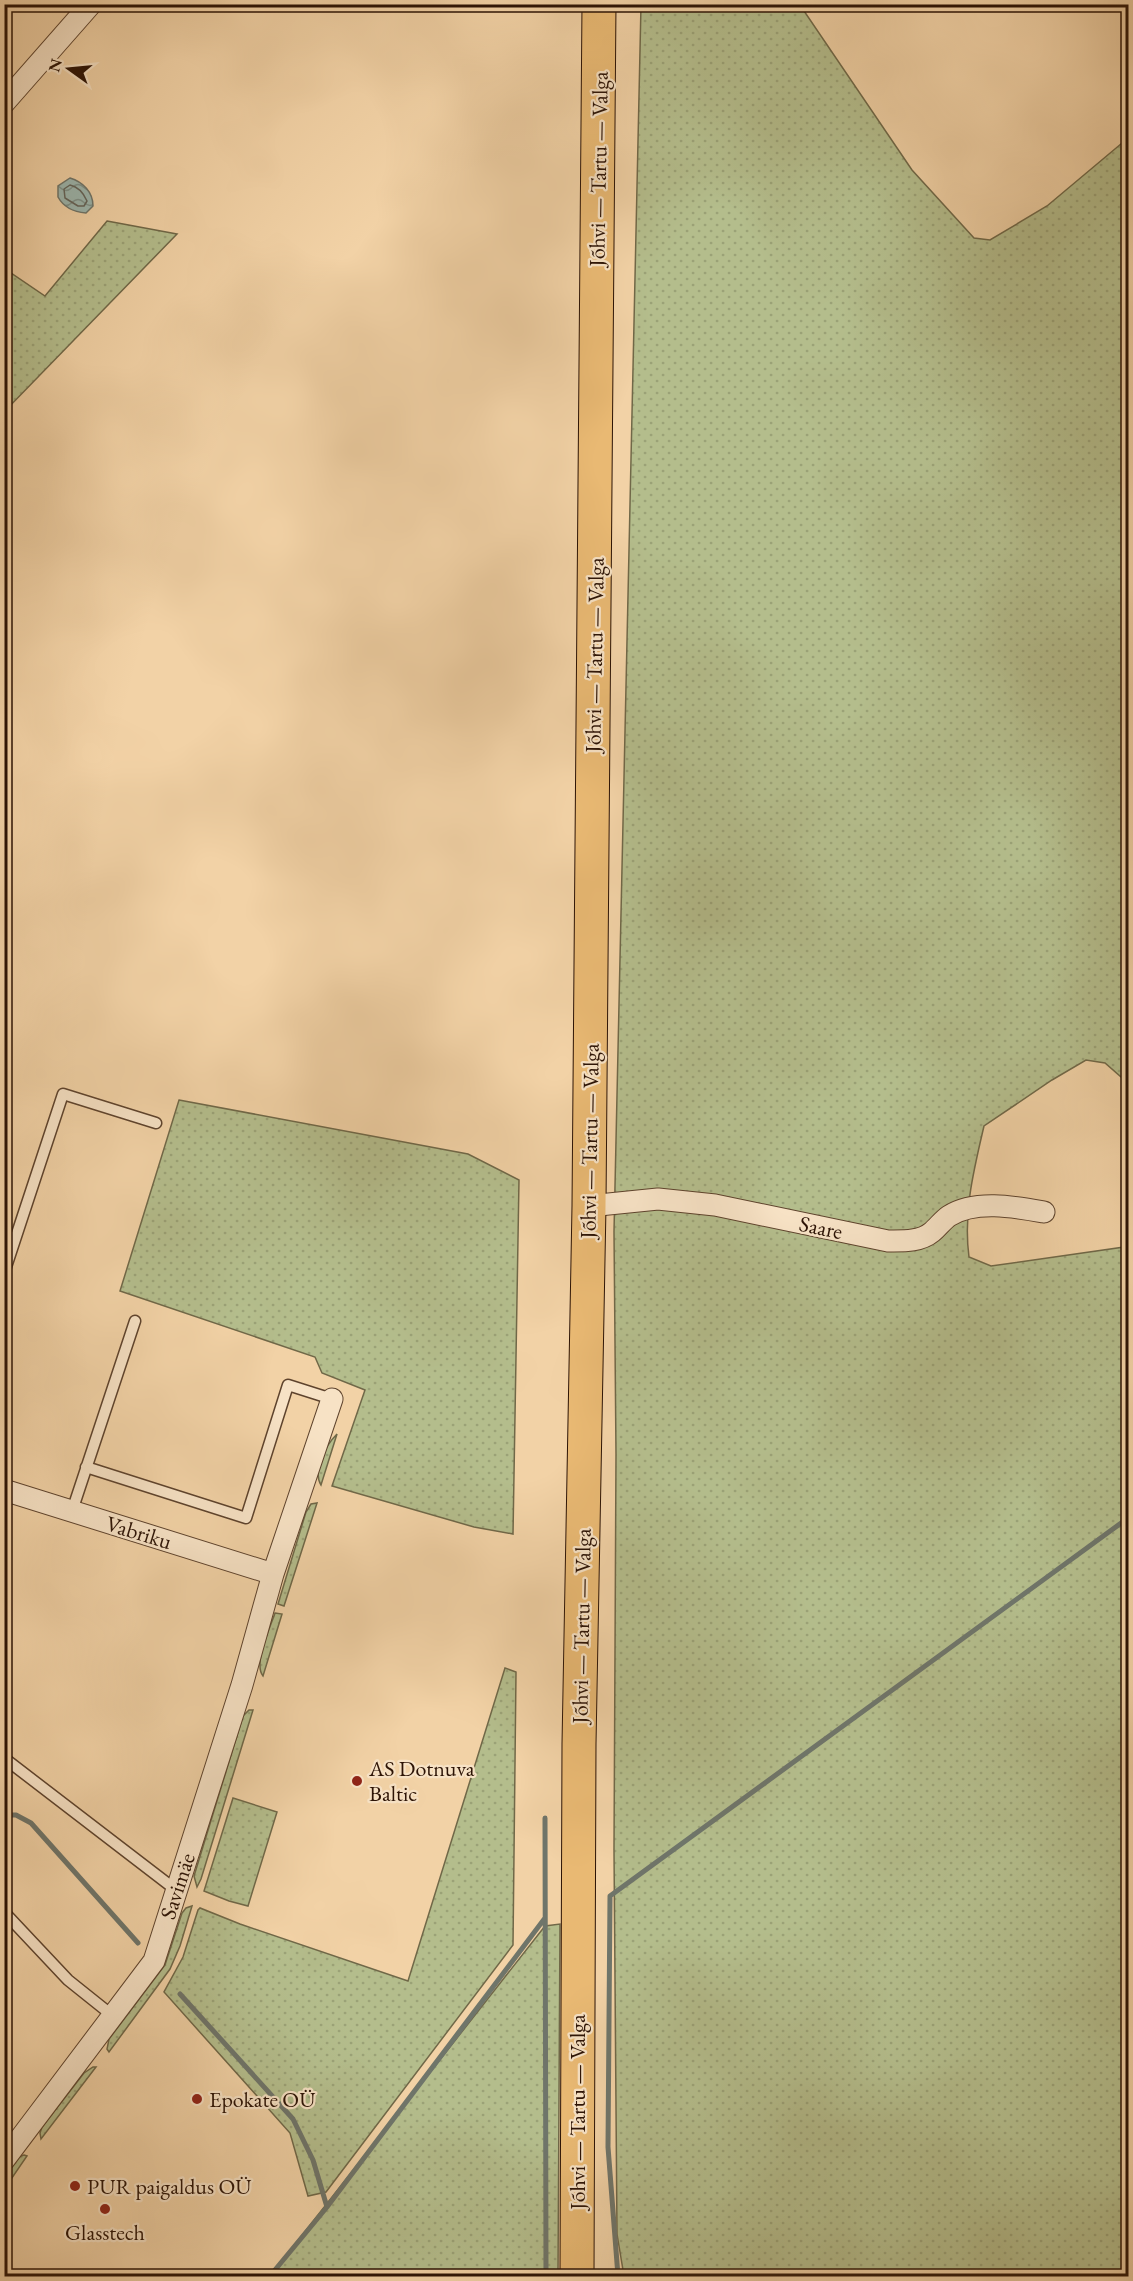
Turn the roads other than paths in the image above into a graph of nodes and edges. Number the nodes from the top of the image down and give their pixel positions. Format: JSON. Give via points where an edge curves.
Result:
{"nodes":[{"id":1,"x":91,"y":4,"type":"edge"},
{"id":2,"x":599,"y":4,"type":"edge"},
{"id":3,"x":4,"y":103,"type":"edge"},
{"id":4,"x":156,"y":1124,"type":"dead end"},
{"id":5,"x":589,"y":1206,"type":"junction"},
{"id":6,"x":1044,"y":1212,"type":"dead end"},
{"id":7,"x":4,"y":1273,"type":"edge"},
{"id":8,"x":135,"y":1321,"type":"dead end"},
{"id":9,"x":332,"y":1399,"type":"joint"},
{"id":10,"x":86,"y":1467,"type":"junction"},
{"id":11,"x":4,"y":1490,"type":"edge"},
{"id":12,"x":72,"y":1511,"type":"junction"},
{"id":13,"x":273,"y":1574,"type":"junction"},
{"id":14,"x":4,"y":1758,"type":"edge"},
{"id":15,"x":176,"y":1890,"type":"junction"},
{"id":16,"x":4,"y":1912,"type":"edge"},
{"id":17,"x":113,"y":2016,"type":"junction"},
{"id":18,"x":4,"y":2160,"type":"edge"},
{"id":19,"x":577,"y":2277,"type":"edge"}],
"edges":[{"from":1,"to":3,"type":"street"},
{"from":2,"to":5,"type":"highway","name":"Jõhvi — Tartu — Valga"},
{"from":4,"to":7,"type":"lane","via":[[63,1094]]},
{"from":5,"to":6,"type":"street","name":"Saare","via":[[658,1199],[715,1205],[888,1241],[912,1241],[930,1234],[949,1216],[970,1207],[1014,1206]]},
{"from":5,"to":19,"type":"highway","name":"Jõhvi — Tartu — Valga","via":[[579,1744]]},
{"from":8,"to":10,"type":"lane"},
{"from":9,"to":10,"type":"lane","via":[[288,1385],[246,1518]]},
{"from":9,"to":13,"type":"street","name":"Savimäe"},
{"from":10,"to":12,"type":"lane"},
{"from":11,"to":12,"type":"street","name":"Vabriku"},
{"from":12,"to":13,"type":"street","name":"Vabriku"},
{"from":13,"to":15,"type":"street","name":"Savimäe","via":[[242,1686]]},
{"from":14,"to":15,"type":"lane"},
{"from":15,"to":17,"type":"street","name":"Savimäe","via":[[154,1961]]},
{"from":16,"to":17,"type":"lane","via":[[68,1980]]},
{"from":17,"to":18,"type":"street","name":"Savimäe"}]}
